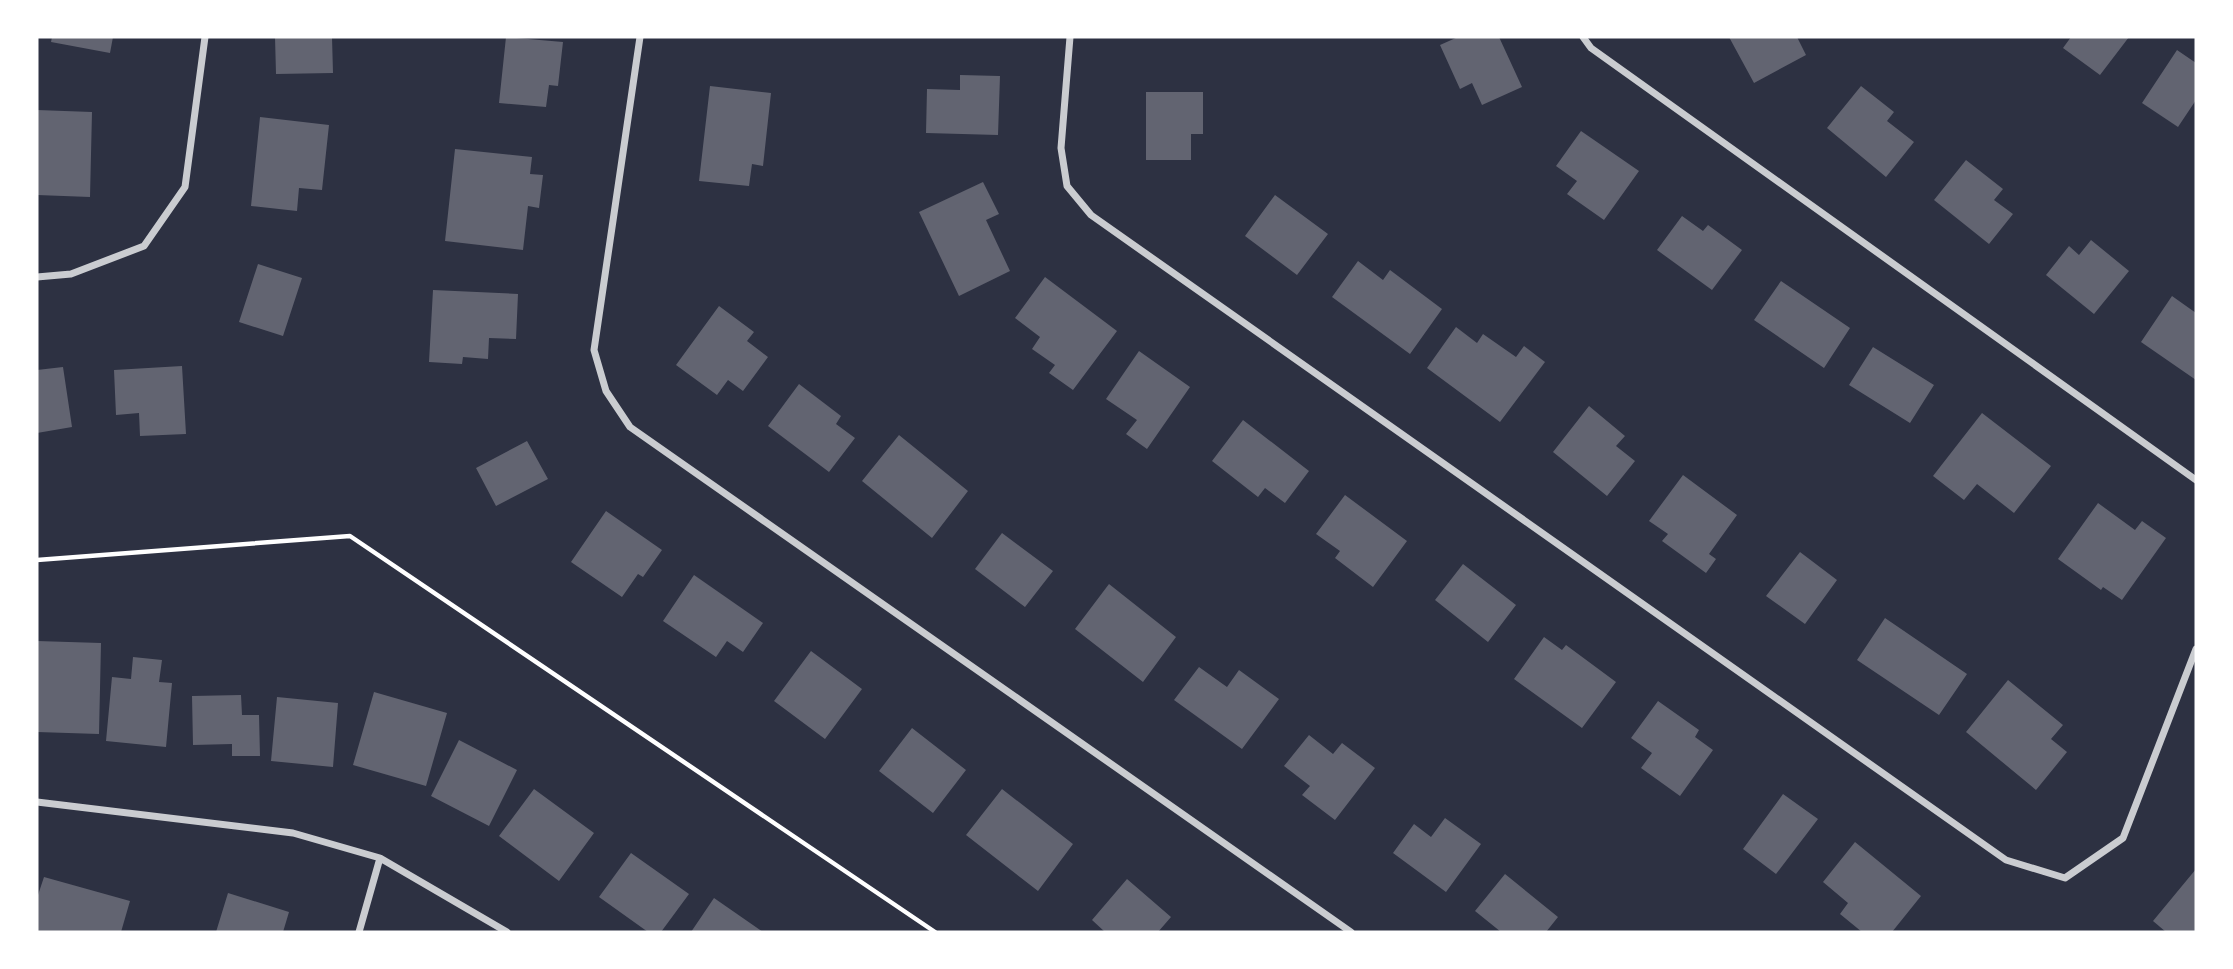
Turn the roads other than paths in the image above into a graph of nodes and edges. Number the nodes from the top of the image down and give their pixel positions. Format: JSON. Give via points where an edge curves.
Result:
{"nodes":[{"id":1,"x":205,"y":37,"type":"edge"},
{"id":2,"x":640,"y":37,"type":"edge"},
{"id":3,"x":1070,"y":37,"type":"edge"},
{"id":4,"x":1583,"y":37,"type":"edge"},
{"id":5,"x":37,"y":277,"type":"edge"},
{"id":6,"x":2196,"y":480,"type":"edge"},
{"id":7,"x":2196,"y":649,"type":"edge"},
{"id":8,"x":37,"y":802,"type":"edge"},
{"id":9,"x":380,"y":858,"type":"junction"},
{"id":10,"x":359,"y":932,"type":"edge"},
{"id":11,"x":507,"y":932,"type":"edge"},
{"id":12,"x":1351,"y":932,"type":"edge"}],
"edges":[{"from":1,"to":5,"type":"street","via":[[185,187],[144,246],[71,275]]},
{"from":2,"to":12,"type":"street","via":[[594,350],[606,391],[630,427]]},
{"from":3,"to":7,"type":"street","via":[[1061,148],[1067,186],[1091,215],[2006,860],[2065,878],[2123,838]]},
{"from":4,"to":6,"type":"street","via":[[1591,48]]},
{"from":8,"to":9,"type":"street","via":[[293,833]]},
{"from":9,"to":10,"type":"street"},
{"from":9,"to":11,"type":"street"}]}
